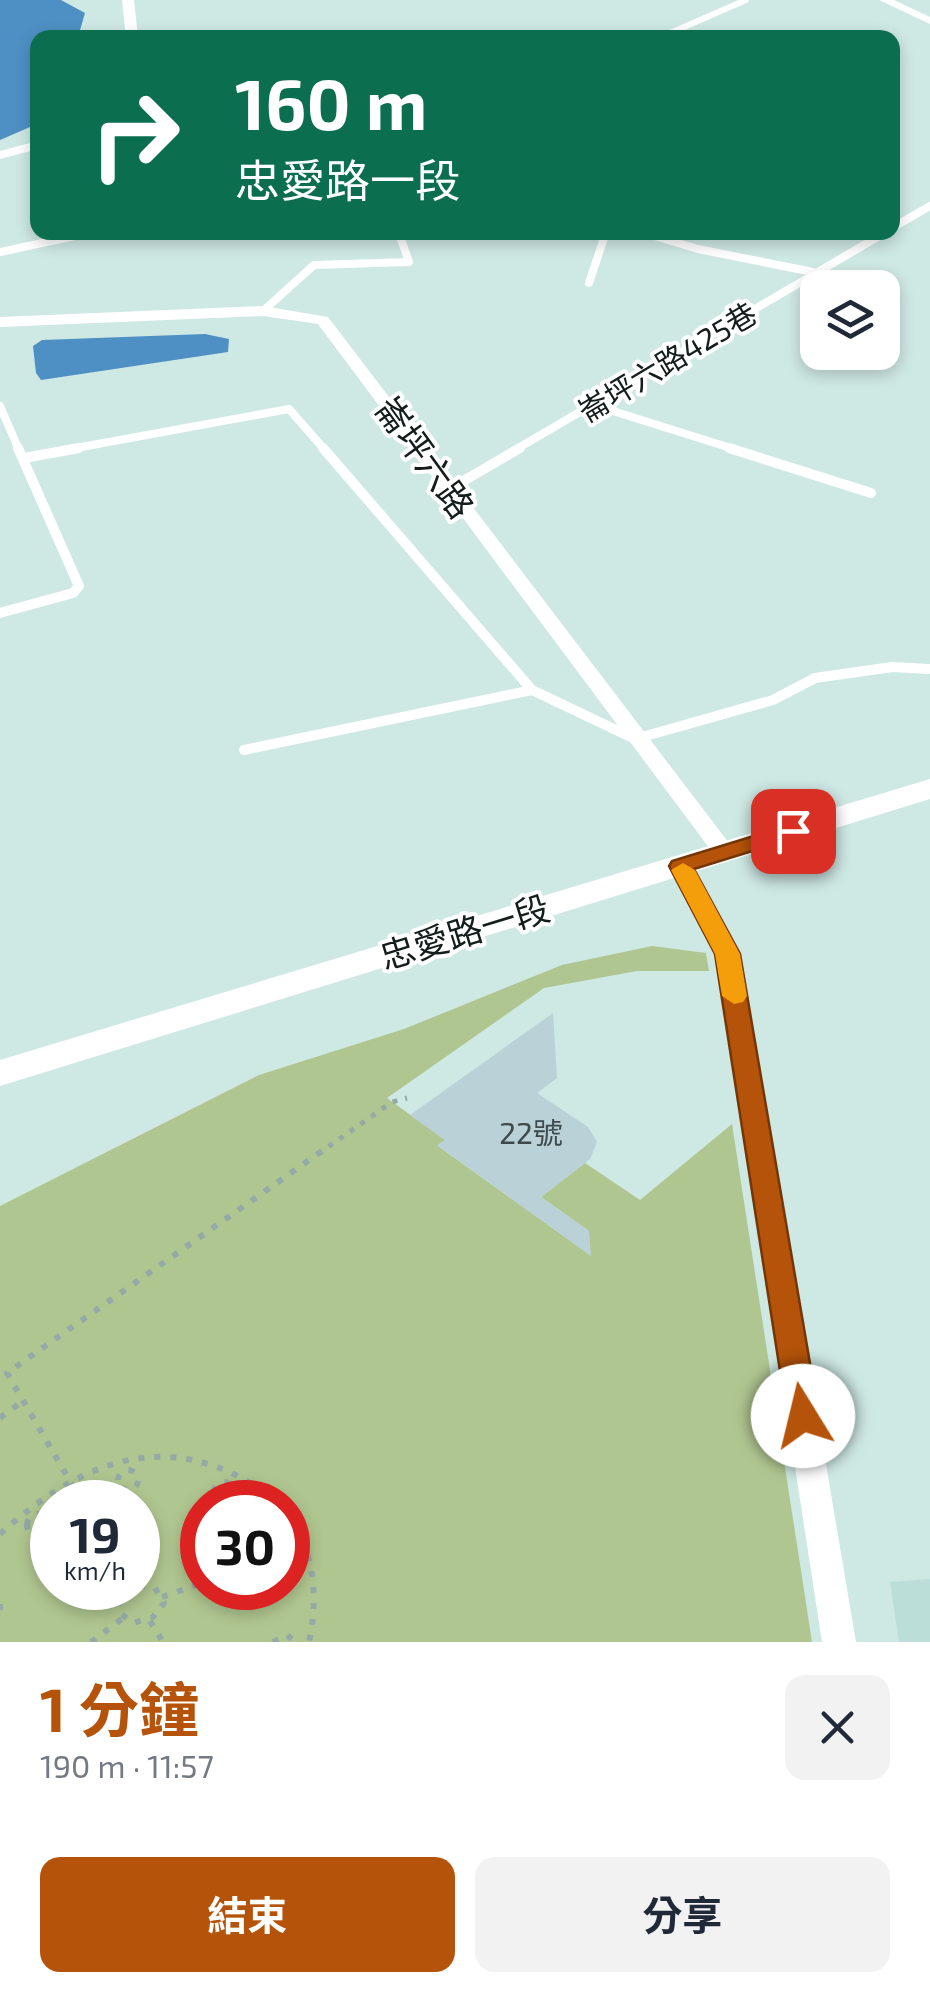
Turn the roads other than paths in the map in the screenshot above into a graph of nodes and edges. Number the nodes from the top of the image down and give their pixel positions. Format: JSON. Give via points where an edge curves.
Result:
{"nodes":[{"id":1,"x":128,"y":0,"type":"edge"},
{"id":2,"x":746,"y":0,"type":"edge"},
{"id":3,"x":885,"y":0,"type":"edge"},
{"id":4,"x":930,"y":20,"type":"edge"},
{"id":5,"x":131,"y":30,"type":"edge"},
{"id":6,"x":677,"y":30,"type":"edge"},
{"id":7,"x":30,"y":148,"type":"edge"},
{"id":8,"x":0,"y":154,"type":"edge"},
{"id":9,"x":930,"y":206,"type":"edge"},
{"id":10,"x":900,"y":223,"type":"edge"},
{"id":11,"x":56,"y":240,"type":"edge"},
{"id":12,"x":401,"y":240,"type":"edge"},
{"id":13,"x":603,"y":240,"type":"edge"},
{"id":14,"x":668,"y":240,"type":"edge"},
{"id":15,"x":873,"y":240,"type":"edge"},
{"id":16,"x":0,"y":252,"type":"edge"},
{"id":17,"x":803,"y":270,"type":"edge"},
{"id":18,"x":823,"y":270,"type":"edge"},
{"id":19,"x":589,"y":283,"type":"dead end"},
{"id":20,"x":800,"y":284,"type":"edge"},
{"id":21,"x":263,"y":311,"type":"junction"},
{"id":22,"x":0,"y":322,"type":"edge"},
{"id":23,"x":0,"y":406,"type":"edge"},
{"id":24,"x":597,"y":406,"type":"junction"},
{"id":25,"x":24,"y":458,"type":"junction"},
{"id":26,"x":448,"y":490,"type":"junction"},
{"id":27,"x":871,"y":493,"type":"dead end"},
{"id":28,"x":0,"y":613,"type":"edge"},
{"id":29,"x":930,"y":669,"type":"edge"},
{"id":30,"x":532,"y":690,"type":"junction"},
{"id":31,"x":635,"y":739,"type":"junction"},
{"id":32,"x":244,"y":750,"type":"dead end"},
{"id":33,"x":930,"y":789,"type":"edge"},
{"id":34,"x":724,"y":852,"type":"junction"},
{"id":35,"x":681,"y":866,"type":"junction"},
{"id":36,"x":0,"y":1073,"type":"edge"},
{"id":37,"x":840,"y":1642,"type":"edge"}],
"edges":[{"from":1,"to":5,"type":"street"},
{"from":2,"to":6,"type":"lane"},
{"from":3,"to":4,"type":"street"},
{"from":7,"to":8,"type":"street"},
{"from":9,"to":10,"type":"lane"},
{"from":11,"to":16,"type":"lane"},
{"from":12,"to":21,"type":"lane","via":[[408,262],[314,265]]},
{"from":13,"to":19,"type":"lane"},
{"from":14,"to":17,"type":"lane"},
{"from":15,"to":18,"type":"lane","name":"崙坪六路425巷"},
{"from":20,"to":24,"type":"lane","name":"崙坪六路425巷"},
{"from":21,"to":22,"type":"street","name":"崙坪六路"},
{"from":21,"to":26,"type":"street","name":"崙坪六路","via":[[323,320]]},
{"from":23,"to":25,"type":"lane"},
{"from":24,"to":26,"type":"lane","name":"崙坪六路425巷"},
{"from":24,"to":27,"type":"lane"},
{"from":25,"to":28,"type":"lane","via":[[79,586]]},
{"from":25,"to":30,"type":"lane","via":[[289,408]]},
{"from":26,"to":31,"type":"street","name":"崙坪六路"},
{"from":29,"to":31,"type":"lane","via":[[815,678],[773,700]]},
{"from":30,"to":31,"type":"lane"},
{"from":30,"to":32,"type":"lane"},
{"from":31,"to":34,"type":"street","name":"崙坪六路"},
{"from":33,"to":34,"type":"main road","name":"忠愛路一段"},
{"from":34,"to":35,"type":"main road","name":"忠愛路一段"},
{"from":35,"to":36,"type":"main road","name":"忠愛路一段"},
{"from":35,"to":37,"type":"street","via":[[728,954]]}]}
